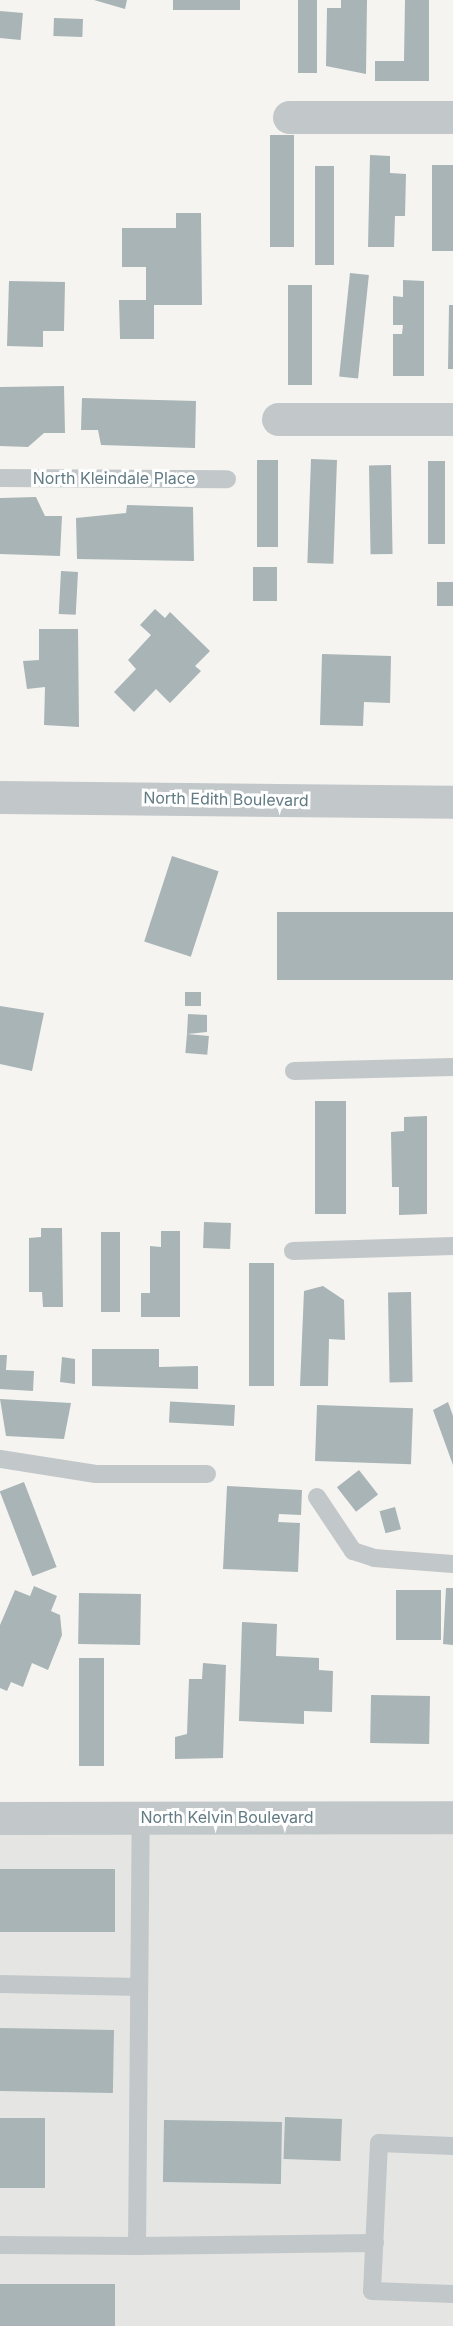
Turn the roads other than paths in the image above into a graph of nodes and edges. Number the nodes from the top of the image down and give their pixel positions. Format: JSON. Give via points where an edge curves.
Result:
{"nodes":[{"id":1,"x":289,"y":117,"type":"dead end"},
{"id":2,"x":453,"y":117,"type":"edge"},
{"id":3,"x":278,"y":419,"type":"dead end"},
{"id":4,"x":453,"y":419,"type":"edge"},
{"id":5,"x":0,"y":478,"type":"edge"},
{"id":6,"x":227,"y":478,"type":"dead end"},
{"id":7,"x":0,"y":797,"type":"edge"},
{"id":8,"x":453,"y":802,"type":"edge"},
{"id":9,"x":453,"y":1067,"type":"edge"},
{"id":10,"x":294,"y":1071,"type":"dead end"},
{"id":11,"x":453,"y":1246,"type":"edge"},
{"id":12,"x":293,"y":1251,"type":"dead end"},
{"id":13,"x":0,"y":1459,"type":"edge"},
{"id":14,"x":207,"y":1474,"type":"dead end"},
{"id":15,"x":317,"y":1497,"type":"dead end"},
{"id":16,"x":453,"y":1563,"type":"edge"},
{"id":17,"x":453,"y":1817,"type":"edge"},
{"id":18,"x":0,"y":1818,"type":"edge"},
{"id":19,"x":141,"y":1818,"type":"junction"},
{"id":20,"x":0,"y":1984,"type":"edge"},
{"id":21,"x":139,"y":1987,"type":"junction"},
{"id":22,"x":453,"y":2146,"type":"edge"},
{"id":23,"x":375,"y":2243,"type":"junction"},
{"id":24,"x":0,"y":2245,"type":"edge"},
{"id":25,"x":137,"y":2246,"type":"junction"},
{"id":26,"x":453,"y":2294,"type":"edge"}],
"edges":[{"from":1,"to":2,"type":"street"},
{"from":3,"to":4,"type":"street"},
{"from":5,"to":6,"type":"lane","name":"North Kleindale Place"},
{"from":7,"to":8,"type":"street","name":"North Edith Boulevard"},
{"from":9,"to":10,"type":"lane"},
{"from":11,"to":12,"type":"lane"},
{"from":13,"to":14,"type":"lane","via":[[96,1474]]},
{"from":15,"to":16,"type":"lane","via":[[353,1551],[374,1558]]},
{"from":17,"to":19,"type":"street","name":"North Kelvin Boulevard"},
{"from":18,"to":19,"type":"street","name":"North Kelvin Boulevard"},
{"from":19,"to":21,"type":"lane"},
{"from":20,"to":21,"type":"lane"},
{"from":21,"to":25,"type":"lane"},
{"from":22,"to":23,"type":"lane","via":[[379,2143]]},
{"from":23,"to":25,"type":"lane"},
{"from":23,"to":26,"type":"lane","via":[[372,2291]]},
{"from":24,"to":25,"type":"lane"}]}
